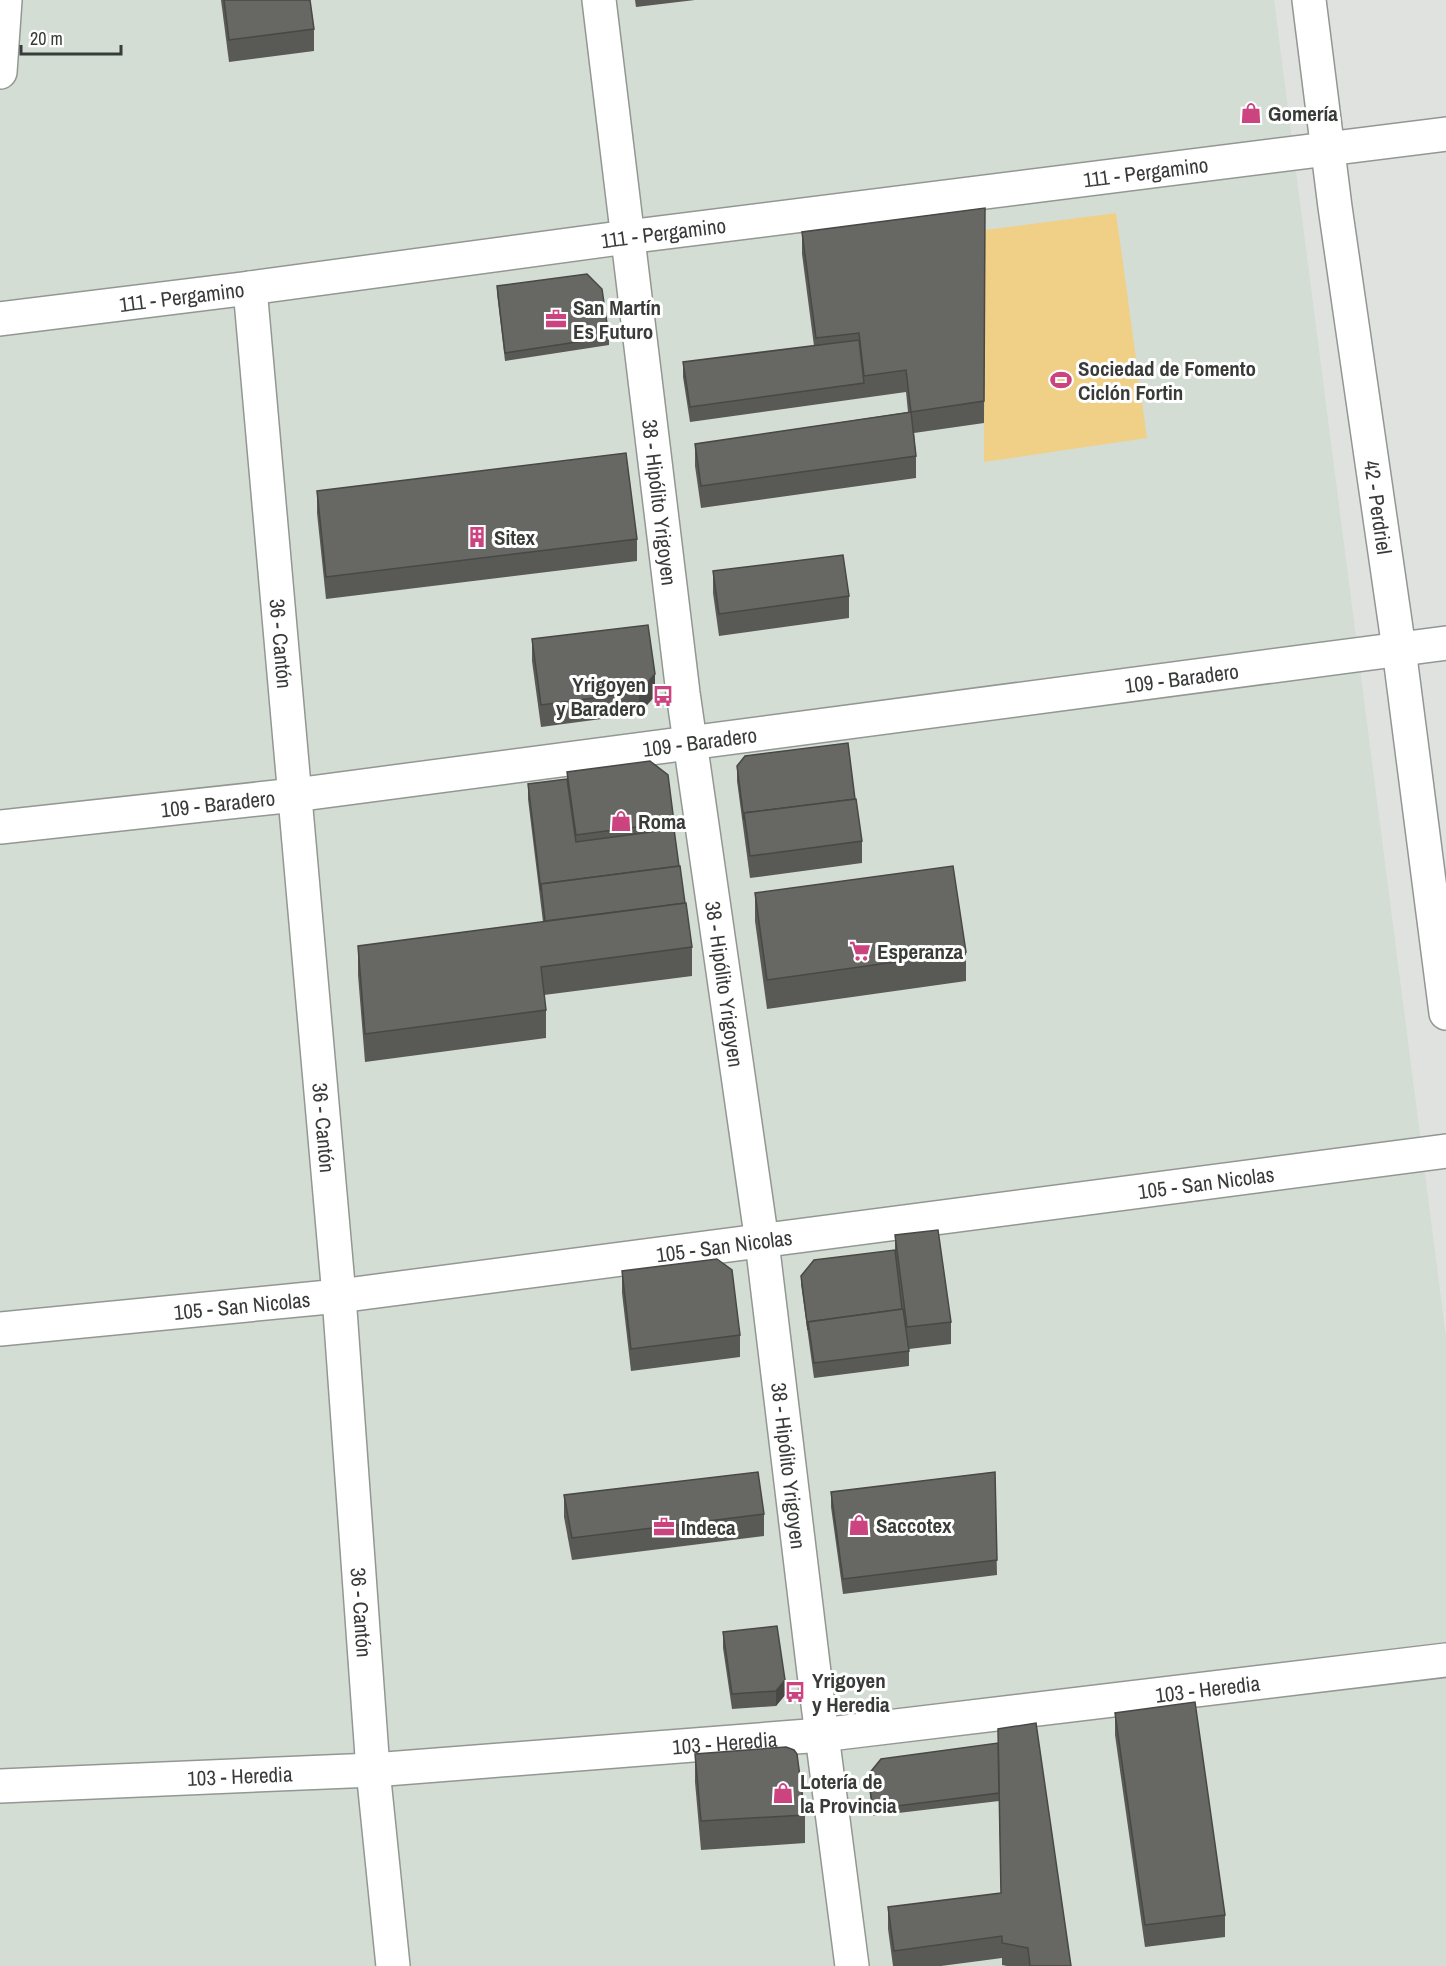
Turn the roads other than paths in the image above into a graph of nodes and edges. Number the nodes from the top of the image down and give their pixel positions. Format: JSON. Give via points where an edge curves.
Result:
{"nodes":[{"id":1,"x":5,"y":0,"type":"edge"},
{"id":2,"x":599,"y":0,"type":"edge"},
{"id":3,"x":1309,"y":0,"type":"edge"},
{"id":4,"x":0,"y":72,"type":"edge"},
{"id":5,"x":1446,"y":134,"type":"edge"},
{"id":6,"x":1328,"y":149,"type":"junction"},
{"id":7,"x":627,"y":237,"type":"junction"},
{"id":8,"x":250,"y":288,"type":"junction"},
{"id":9,"x":0,"y":319,"type":"edge"},
{"id":10,"x":1446,"y":643,"type":"edge"},
{"id":11,"x":1399,"y":649,"type":"junction"},
{"id":12,"x":690,"y":742,"type":"junction"},
{"id":13,"x":295,"y":795,"type":"junction"},
{"id":14,"x":0,"y":827,"type":"edge"},
{"id":15,"x":1446,"y":1013,"type":"edge"},
{"id":16,"x":1446,"y":1150,"type":"edge"},
{"id":17,"x":762,"y":1242,"type":"junction"},
{"id":18,"x":339,"y":1296,"type":"junction"},
{"id":19,"x":0,"y":1329,"type":"edge"},
{"id":20,"x":1446,"y":1660,"type":"edge"},
{"id":21,"x":821,"y":1735,"type":"junction"},
{"id":22,"x":373,"y":1770,"type":"junction"},
{"id":23,"x":0,"y":1786,"type":"edge"},
{"id":24,"x":393,"y":1966,"type":"edge"},
{"id":25,"x":852,"y":1966,"type":"edge"}],
"edges":[{"from":1,"to":4,"type":"street"},
{"from":2,"to":7,"type":"street","name":"38 - Hipólito Yrigoyen"},
{"from":3,"to":6,"type":"street","name":"42 - Perdriel"},
{"from":5,"to":6,"type":"street","name":"111 - Pergamino"},
{"from":6,"to":7,"type":"street","name":"111 - Pergamino"},
{"from":6,"to":11,"type":"street","name":"42 - Perdriel"},
{"from":7,"to":8,"type":"street","name":"111 - Pergamino"},
{"from":7,"to":12,"type":"street","name":"38 - Hipólito Yrigoyen"},
{"from":8,"to":9,"type":"street","name":"111 - Pergamino"},
{"from":8,"to":13,"type":"street","name":"36 - Cantón"},
{"from":10,"to":11,"type":"street","name":"109 - Baradero"},
{"from":11,"to":12,"type":"street","name":"109 - Baradero"},
{"from":11,"to":15,"type":"street","name":"42 - Perdriel"},
{"from":12,"to":13,"type":"street","name":"109 - Baradero"},
{"from":12,"to":17,"type":"street","name":"38 - Hipólito Yrigoyen"},
{"from":13,"to":14,"type":"street","name":"109 - Baradero"},
{"from":13,"to":18,"type":"street","name":"36 - Cantón"},
{"from":16,"to":17,"type":"street","name":"105 - San Nicolas"},
{"from":17,"to":18,"type":"street","name":"105 - San Nicolas"},
{"from":17,"to":21,"type":"street","name":"38 - Hipólito Yrigoyen"},
{"from":18,"to":19,"type":"street","name":"105 - San Nicolas"},
{"from":18,"to":22,"type":"street","name":"36 - Cantón"},
{"from":20,"to":21,"type":"street","name":"103 - Heredia"},
{"from":21,"to":22,"type":"street","name":"103 - Heredia"},
{"from":21,"to":25,"type":"street","name":"38 - Hipólito Yrigoyen"},
{"from":22,"to":23,"type":"street","name":"103 - Heredia"},
{"from":22,"to":24,"type":"street","name":"36 - Cantón"}]}
